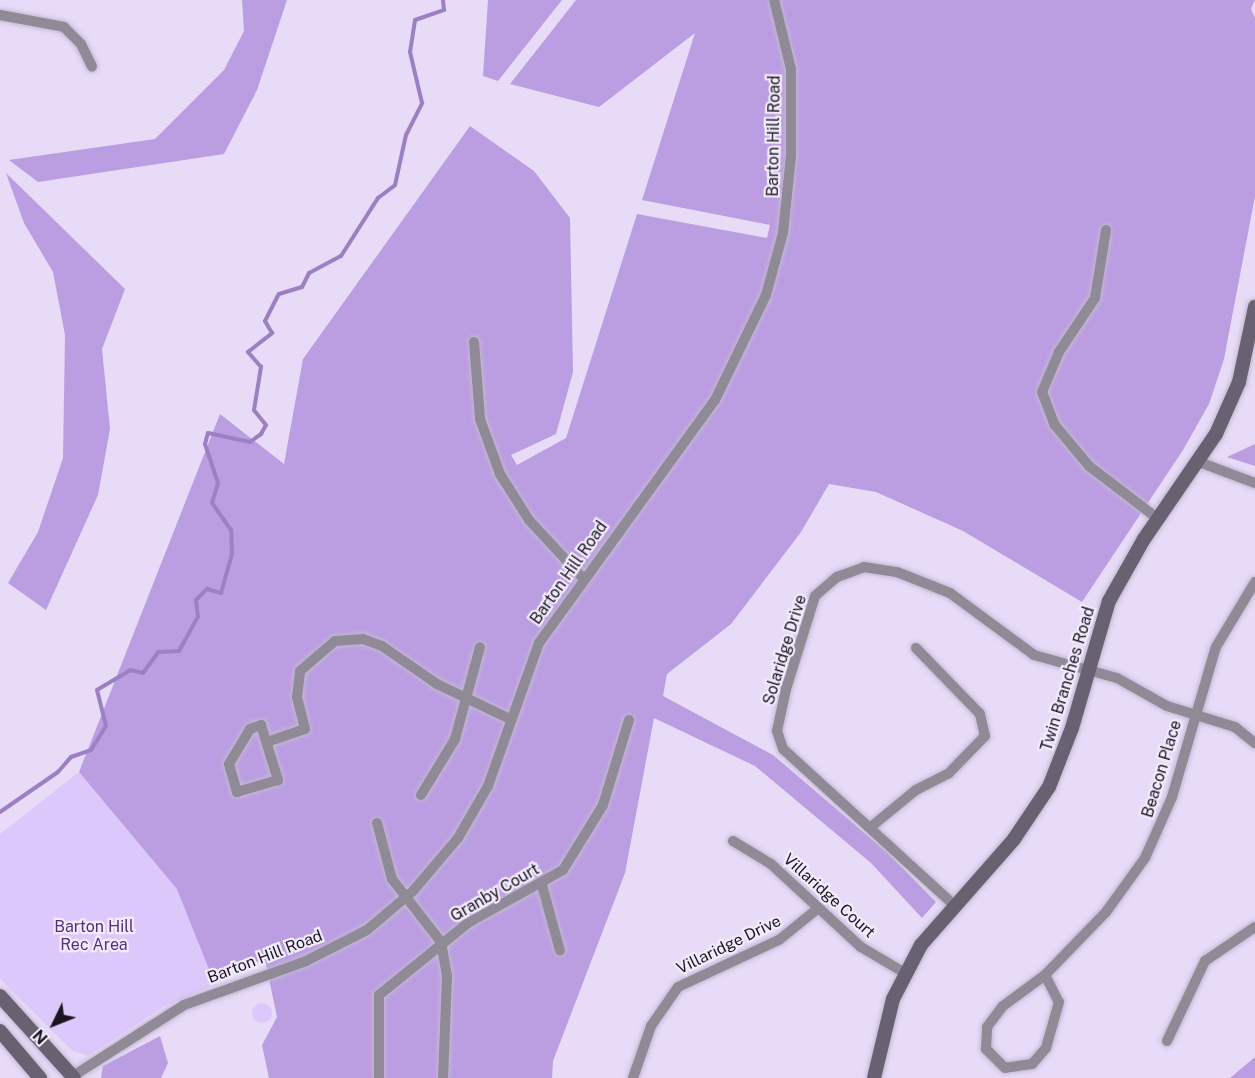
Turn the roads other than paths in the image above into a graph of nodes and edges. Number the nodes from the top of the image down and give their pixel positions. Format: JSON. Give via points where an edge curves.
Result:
{"nodes":[{"id":1,"x":774,"y":0,"type":"edge"},
{"id":2,"x":0,"y":15,"type":"edge"},
{"id":3,"x":92,"y":67,"type":"dead end"},
{"id":4,"x":1106,"y":230,"type":"dead end"},
{"id":5,"x":1255,"y":307,"type":"edge"},
{"id":6,"x":474,"y":342,"type":"dead end"},
{"id":7,"x":1199,"y":462,"type":"junction"},
{"id":8,"x":1255,"y":483,"type":"edge"},
{"id":9,"x":1157,"y":518,"type":"junction"},
{"id":10,"x":582,"y":577,"type":"junction"},
{"id":11,"x":1255,"y":582,"type":"edge"},
{"id":12,"x":480,"y":647,"type":"dead end"},
{"id":13,"x":916,"y":648,"type":"dead end"},
{"id":14,"x":1085,"y":669,"type":"junction"},
{"id":15,"x":467,"y":699,"type":"junction"},
{"id":16,"x":1195,"y":714,"type":"junction"},
{"id":17,"x":510,"y":719,"type":"junction"},
{"id":18,"x":629,"y":720,"type":"dead end"},
{"id":19,"x":267,"y":742,"type":"junction"},
{"id":20,"x":1255,"y":743,"type":"edge"},
{"id":21,"x":421,"y":795,"type":"dead end"},
{"id":22,"x":376,"y":823,"type":"dead end"},
{"id":23,"x":872,"y":826,"type":"junction"},
{"id":24,"x":733,"y":841,"type":"dead end"},
{"id":25,"x":542,"y":885,"type":"junction"},
{"id":26,"x":406,"y":897,"type":"junction"},
{"id":27,"x":954,"y":905,"type":"junction"},
{"id":28,"x":817,"y":909,"type":"junction"},
{"id":29,"x":1255,"y":927,"type":"edge"},
{"id":30,"x":441,"y":942,"type":"junction"},
{"id":31,"x":560,"y":951,"type":"dead end"},
{"id":32,"x":905,"y":972,"type":"junction"},
{"id":33,"x":1046,"y":975,"type":"junction"},
{"id":34,"x":0,"y":996,"type":"edge"},
{"id":35,"x":0,"y":1031,"type":"edge"},
{"id":36,"x":1167,"y":1041,"type":"dead end"},
{"id":37,"x":72,"y":1077,"type":"edge"},
{"id":38,"x":40,"y":1078,"type":"edge"},
{"id":39,"x":379,"y":1078,"type":"edge"},
{"id":40,"x":443,"y":1078,"type":"edge"},
{"id":41,"x":633,"y":1078,"type":"edge"},
{"id":42,"x":874,"y":1078,"type":"edge"}],
"edges":[{"from":1,"to":10,"type":"street","name":"Barton Hill Road","via":[[791,69],[791,156],[783,233],[766,295],[715,400]]},
{"from":2,"to":3,"type":"street","via":[[33,17],[64,27],[81,44]]},
{"from":4,"to":9,"type":"street","via":[[1095,298],[1059,352],[1042,392],[1053,424],[1089,466]]},
{"from":5,"to":7,"type":"main road","name":"Twin Branches Road","via":[[1239,382]]},
{"from":6,"to":10,"type":"street","via":[[480,419],[500,474],[529,520]]},
{"from":7,"to":8,"type":"street"},
{"from":7,"to":9,"type":"main road","name":"Twin Branches Road"},
{"from":9,"to":14,"type":"main road","name":"Twin Branches Road","via":[[1109,601]]},
{"from":10,"to":17,"type":"street","name":"Barton Hill Road","via":[[539,642]]},
{"from":11,"to":16,"type":"street","name":"Beacon Place","via":[[1216,647]]},
{"from":12,"to":15,"type":"street"},
{"from":13,"to":23,"type":"street","via":[[980,714],[985,736],[948,774],[916,790]]},
{"from":14,"to":16,"type":"street","name":"Solaridge Drive"},
{"from":14,"to":23,"type":"street","name":"Solaridge Drive","via":[[1035,655],[950,593],[897,572],[864,567],[837,576],[815,596],[777,731],[783,749]]},
{"from":14,"to":27,"type":"main road","name":"Twin Branches Road","via":[[1072,728],[1049,787],[1014,839]]},
{"from":15,"to":17,"type":"street"},
{"from":15,"to":19,"type":"street","via":[[382,646],[363,639],[335,641],[300,670],[297,697],[305,729]]},
{"from":15,"to":21,"type":"street","via":[[455,739]]},
{"from":16,"to":20,"type":"street","name":"Solaridge Drive","via":[[1235,727]]},
{"from":16,"to":33,"type":"street","name":"Beacon Place","via":[[1172,797],[1145,858],[1106,912]]},
{"from":17,"to":26,"type":"street","name":"Barton Hill Road","via":[[476,811]]},
{"from":18,"to":25,"type":"street","name":"Granby Court","via":[[603,805],[585,840],[563,870]]},
{"from":19,"to":19,"type":"street","via":[[261,725],[250,729],[229,764],[237,792],[278,780]]},
{"from":22,"to":26,"type":"street","via":[[392,879]]},
{"from":23,"to":27,"type":"street","name":"Solaridge Drive"},
{"from":24,"to":28,"type":"street","name":"Villaridge Court","via":[[771,864]]},
{"from":25,"to":30,"type":"street","name":"Granby Court"},
{"from":25,"to":31,"type":"street"},
{"from":26,"to":30,"type":"street"},
{"from":26,"to":37,"type":"street","name":"Barton Hill Road","via":[[338,946],[184,1005]]},
{"from":27,"to":32,"type":"main road","name":"Twin Branches Road"},
{"from":28,"to":32,"type":"street","name":"Villaridge Court","via":[[861,947]]},
{"from":28,"to":41,"type":"street","name":"Villaridge Drive","via":[[779,940],[678,987],[651,1026]]},
{"from":29,"to":36,"type":"street","via":[[1205,962]]},
{"from":30,"to":39,"type":"street","name":"Granby Court","via":[[379,994]]},
{"from":30,"to":40,"type":"street","via":[[447,976]]},
{"from":32,"to":42,"type":"main road","name":"Twin Branches Road","via":[[884,1026]]},
{"from":33,"to":33,"type":"street","name":"Beacon Place","via":[[1003,1006],[987,1027],[986,1049],[1005,1068],[1032,1065],[1046,1048],[1059,994]]},
{"from":34,"to":37,"type":"main road"},
{"from":35,"to":38,"type":"main road"}]}
